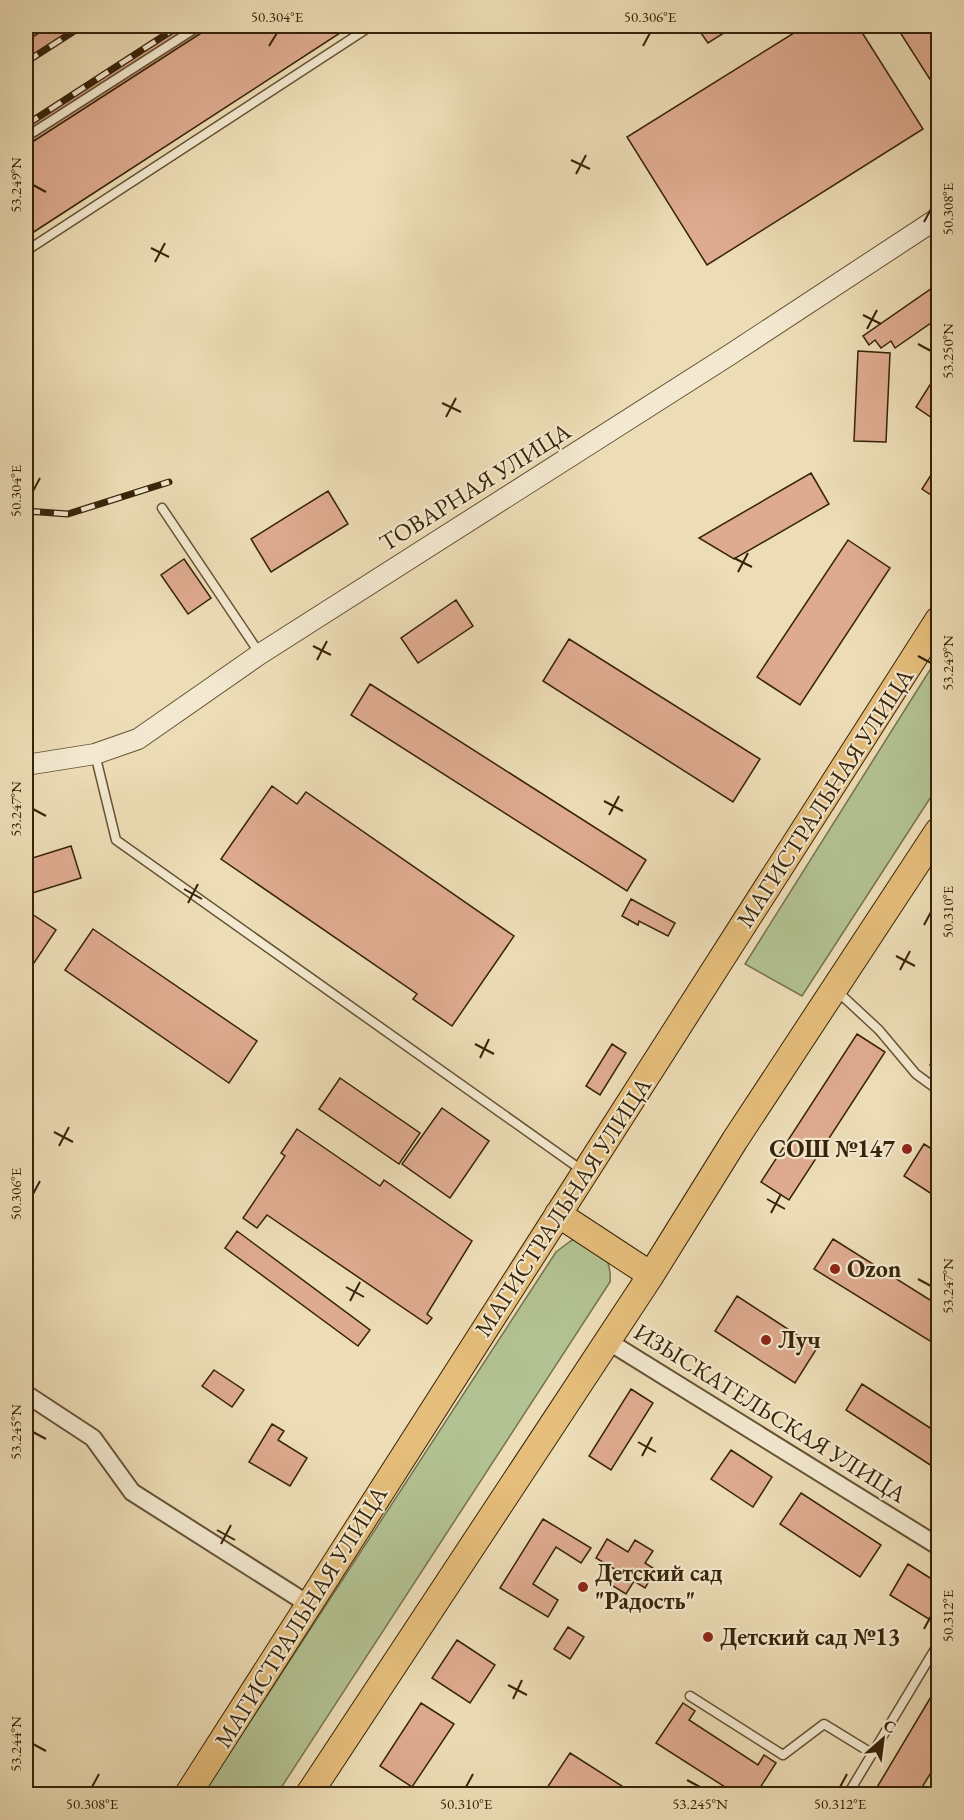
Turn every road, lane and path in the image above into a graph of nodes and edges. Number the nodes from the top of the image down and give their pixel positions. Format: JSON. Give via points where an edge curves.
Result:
{"nodes":[{"id":1,"x":199,"y":26,"type":"edge"},
{"id":2,"x":371,"y":26,"type":"edge"},
{"id":3,"x":26,"y":137,"type":"edge"},
{"id":4,"x":939,"y":218,"type":"edge"},
{"id":5,"x":26,"y":250,"type":"edge"},
{"id":6,"x":162,"y":508,"type":"dead end"},
{"id":7,"x":939,"y":620,"type":"edge"},
{"id":8,"x":260,"y":654,"type":"junction"},
{"id":9,"x":95,"y":754,"type":"junction"},
{"id":10,"x":26,"y":765,"type":"edge"},
{"id":11,"x":939,"y":831,"type":"edge"},
{"id":12,"x":835,"y":989,"type":"junction"},
{"id":13,"x":939,"y":1090,"type":"edge"},
{"id":14,"x":586,"y":1173,"type":"junction"},
{"id":15,"x":558,"y":1214,"type":"junction"},
{"id":16,"x":651,"y":1275,"type":"junction"},
{"id":17,"x":606,"y":1340,"type":"junction"},
{"id":18,"x":26,"y":1394,"type":"edge"},
{"id":19,"x":939,"y":1546,"type":"edge"},
{"id":20,"x":308,"y":1604,"type":"junction"},
{"id":21,"x":939,"y":1644,"type":"edge"},
{"id":22,"x":690,"y":1696,"type":"dead end"},
{"id":23,"x":873,"y":1754,"type":"junction"},
{"id":24,"x":188,"y":1794,"type":"edge"},
{"id":25,"x":309,"y":1794,"type":"edge"},
{"id":26,"x":848,"y":1794,"type":"edge"}],
"edges":[{"from":1,"to":3,"type":"lane"},
{"from":2,"to":5,"type":"lane"},
{"from":4,"to":8,"type":"street","name":"ТОВАРНАЯ УЛИЦА"},
{"from":6,"to":8,"type":"lane"},
{"from":7,"to":14,"type":"main road","name":"МАГИСТРАЛЬНАЯ УЛИЦА"},
{"from":8,"to":9,"type":"street","name":"ТОВАРНАЯ УЛИЦА","via":[[138,739]]},
{"from":9,"to":10,"type":"street","name":"ТОВАРНАЯ УЛИЦА"},
{"from":9,"to":14,"type":"lane","via":[[116,840]]},
{"from":11,"to":12,"type":"main road"},
{"from":12,"to":13,"type":"lane","via":[[879,1030],[916,1074]]},
{"from":12,"to":16,"type":"main road"},
{"from":14,"to":15,"type":"main road","name":"МАГИСТРАЛЬНАЯ УЛИЦА"},
{"from":15,"to":16,"type":"main road"},
{"from":15,"to":20,"type":"main road","name":"МАГИСТРАЛЬНАЯ УЛИЦА"},
{"from":16,"to":17,"type":"main road"},
{"from":17,"to":19,"type":"street","name":"ИЗЫСКАТЕЛЬСКАЯ УЛИЦА"},
{"from":17,"to":25,"type":"main road"},
{"from":18,"to":20,"type":"street","via":[[93,1438],[132,1492]]},
{"from":20,"to":24,"type":"main road","name":"МАГИСТРАЛЬНАЯ УЛИЦА"},
{"from":21,"to":23,"type":"lane"},
{"from":22,"to":23,"type":"lane","via":[[783,1755],[824,1724]]},
{"from":23,"to":26,"type":"lane"}]}
